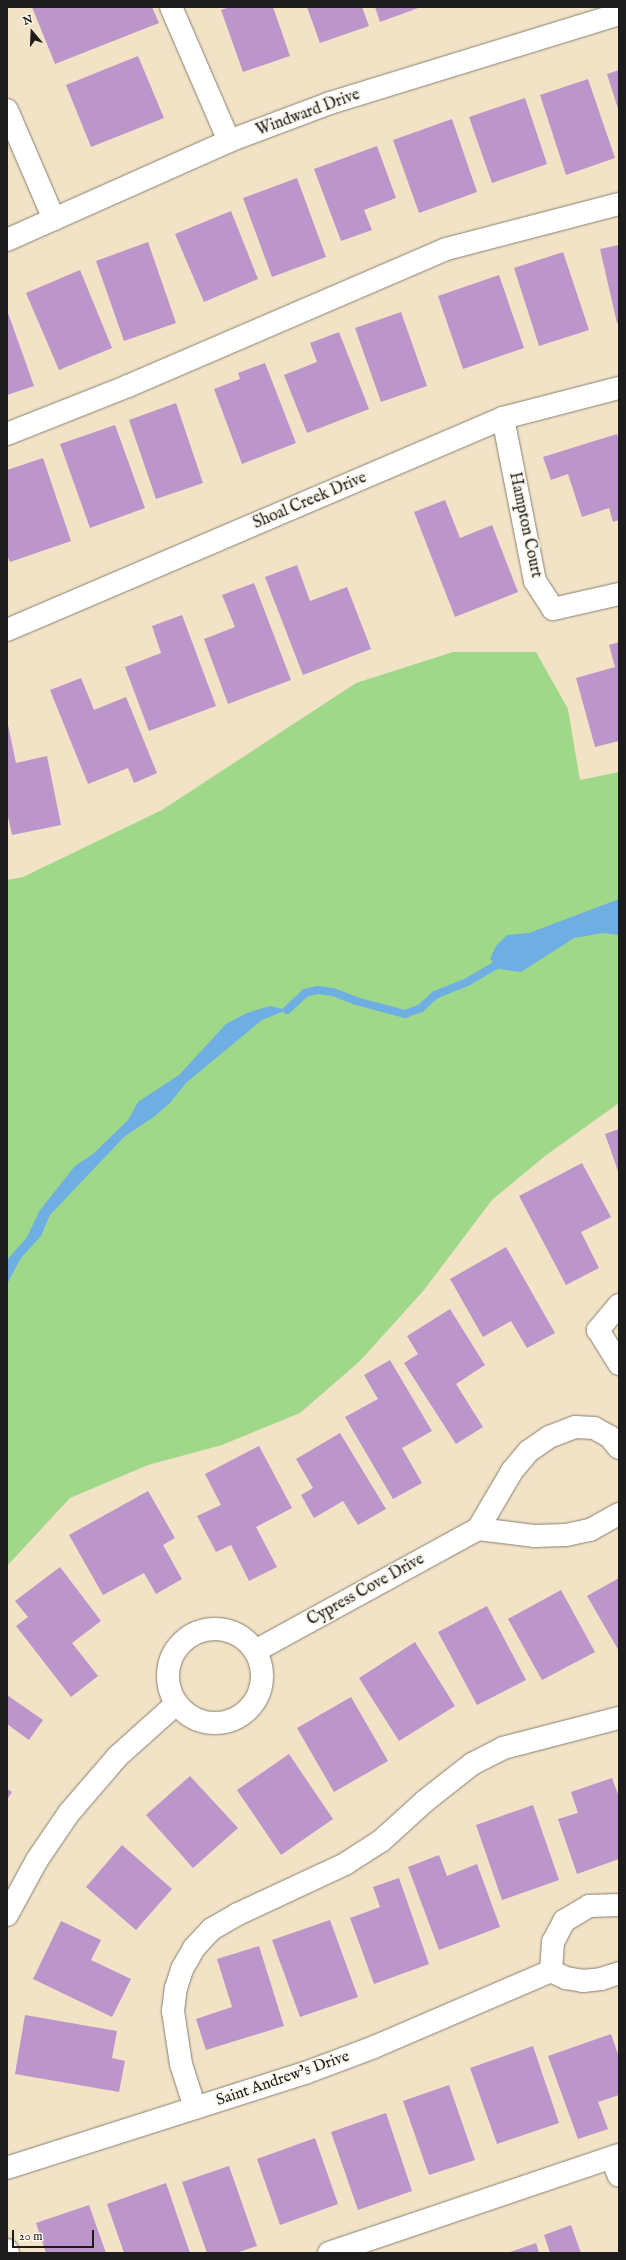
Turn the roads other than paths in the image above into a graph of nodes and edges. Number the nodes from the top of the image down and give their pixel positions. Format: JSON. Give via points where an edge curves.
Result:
{"nodes":[{"id":1,"x":171,"y":7,"type":"edge"},
{"id":2,"x":619,"y":14,"type":"edge"},
{"id":3,"x":7,"y":110,"type":"edge"},
{"id":4,"x":229,"y":141,"type":"junction"},
{"id":5,"x":619,"y":204,"type":"edge"},
{"id":6,"x":54,"y":219,"type":"junction"},
{"id":7,"x":7,"y":240,"type":"edge"},
{"id":8,"x":619,"y":388,"type":"edge"},
{"id":9,"x":503,"y":418,"type":"junction"},
{"id":10,"x":7,"y":434,"type":"edge"},
{"id":11,"x":619,"y":594,"type":"edge"},
{"id":12,"x":7,"y":630,"type":"edge"},
{"id":13,"x":619,"y":1305,"type":"edge"},
{"id":14,"x":619,"y":1364,"type":"edge"},
{"id":15,"x":619,"y":1448,"type":"edge"},
{"id":16,"x":619,"y":1514,"type":"edge"},
{"id":17,"x":478,"y":1529,"type":"junction"},
{"id":18,"x":255,"y":1651,"type":"junction"},
{"id":19,"x":176,"y":1704,"type":"junction"},
{"id":20,"x":619,"y":1718,"type":"edge"},
{"id":21,"x":619,"y":1905,"type":"edge"},
{"id":22,"x":7,"y":1915,"type":"edge"},
{"id":23,"x":551,"y":1970,"type":"junction"},
{"id":24,"x":619,"y":1973,"type":"edge"},
{"id":25,"x":195,"y":2108,"type":"junction"},
{"id":26,"x":617,"y":2163,"type":"edge"},
{"id":27,"x":7,"y":2168,"type":"edge"},
{"id":28,"x":7,"y":2250,"type":"edge"},
{"id":29,"x":8,"y":2253,"type":"edge"},
{"id":30,"x":329,"y":2253,"type":"edge"}],
"edges":[{"from":1,"to":4,"type":"street"},
{"from":2,"to":4,"type":"street","name":"Windward Drive","via":[[352,96]]},
{"from":3,"to":6,"type":"street"},
{"from":4,"to":6,"type":"street","name":"Windward Drive"},
{"from":5,"to":10,"type":"street","via":[[446,249],[128,386]]},
{"from":6,"to":7,"type":"street","name":"Windward Drive"},
{"from":8,"to":9,"type":"street","name":"Shoal Creek Drive"},
{"from":9,"to":11,"type":"street","name":"Hampton Court","via":[[535,581],[553,609]]},
{"from":9,"to":12,"type":"street","name":"Shoal Creek Drive"},
{"from":13,"to":14,"type":"street","via":[[598,1330]]},
{"from":15,"to":17,"type":"street","via":[[610,1437],[594,1428],[575,1427],[549,1437],[529,1451],[512,1471]]},
{"from":16,"to":17,"type":"street","via":[[590,1530],[566,1535],[534,1536]]},
{"from":17,"to":18,"type":"street","name":"Cypress Cove Drive"},
{"from":18,"to":19,"type":"street","via":[[261,1668],[261,1686],[253,1702],[241,1716],[224,1722],[206,1723],[189,1716]]},
{"from":18,"to":19,"type":"street","via":[[242,1637],[225,1630],[206,1630],[188,1637],[175,1650],[168,1668],[168,1686]]},
{"from":19,"to":22,"type":"street","via":[[118,1756],[73,1808],[37,1860]]},
{"from":20,"to":25,"type":"street","via":[[503,1748],[472,1764],[425,1800],[381,1841],[345,1864],[238,1914],[212,1929],[194,1948],[182,1969],[173,2011],[181,2064]]},
{"from":21,"to":23,"type":"street","via":[[589,1906],[564,1921],[553,1942]]},
{"from":23,"to":24,"type":"street","via":[[566,1978],[584,1981]]},
{"from":23,"to":25,"type":"street","name":"Saint Andrew's Drive","via":[[374,2047],[305,2073]]},
{"from":25,"to":27,"type":"street","name":"Saint Andrew's Drive"},
{"from":26,"to":30,"type":"street"},
{"from":28,"to":29,"type":"street"}]}
